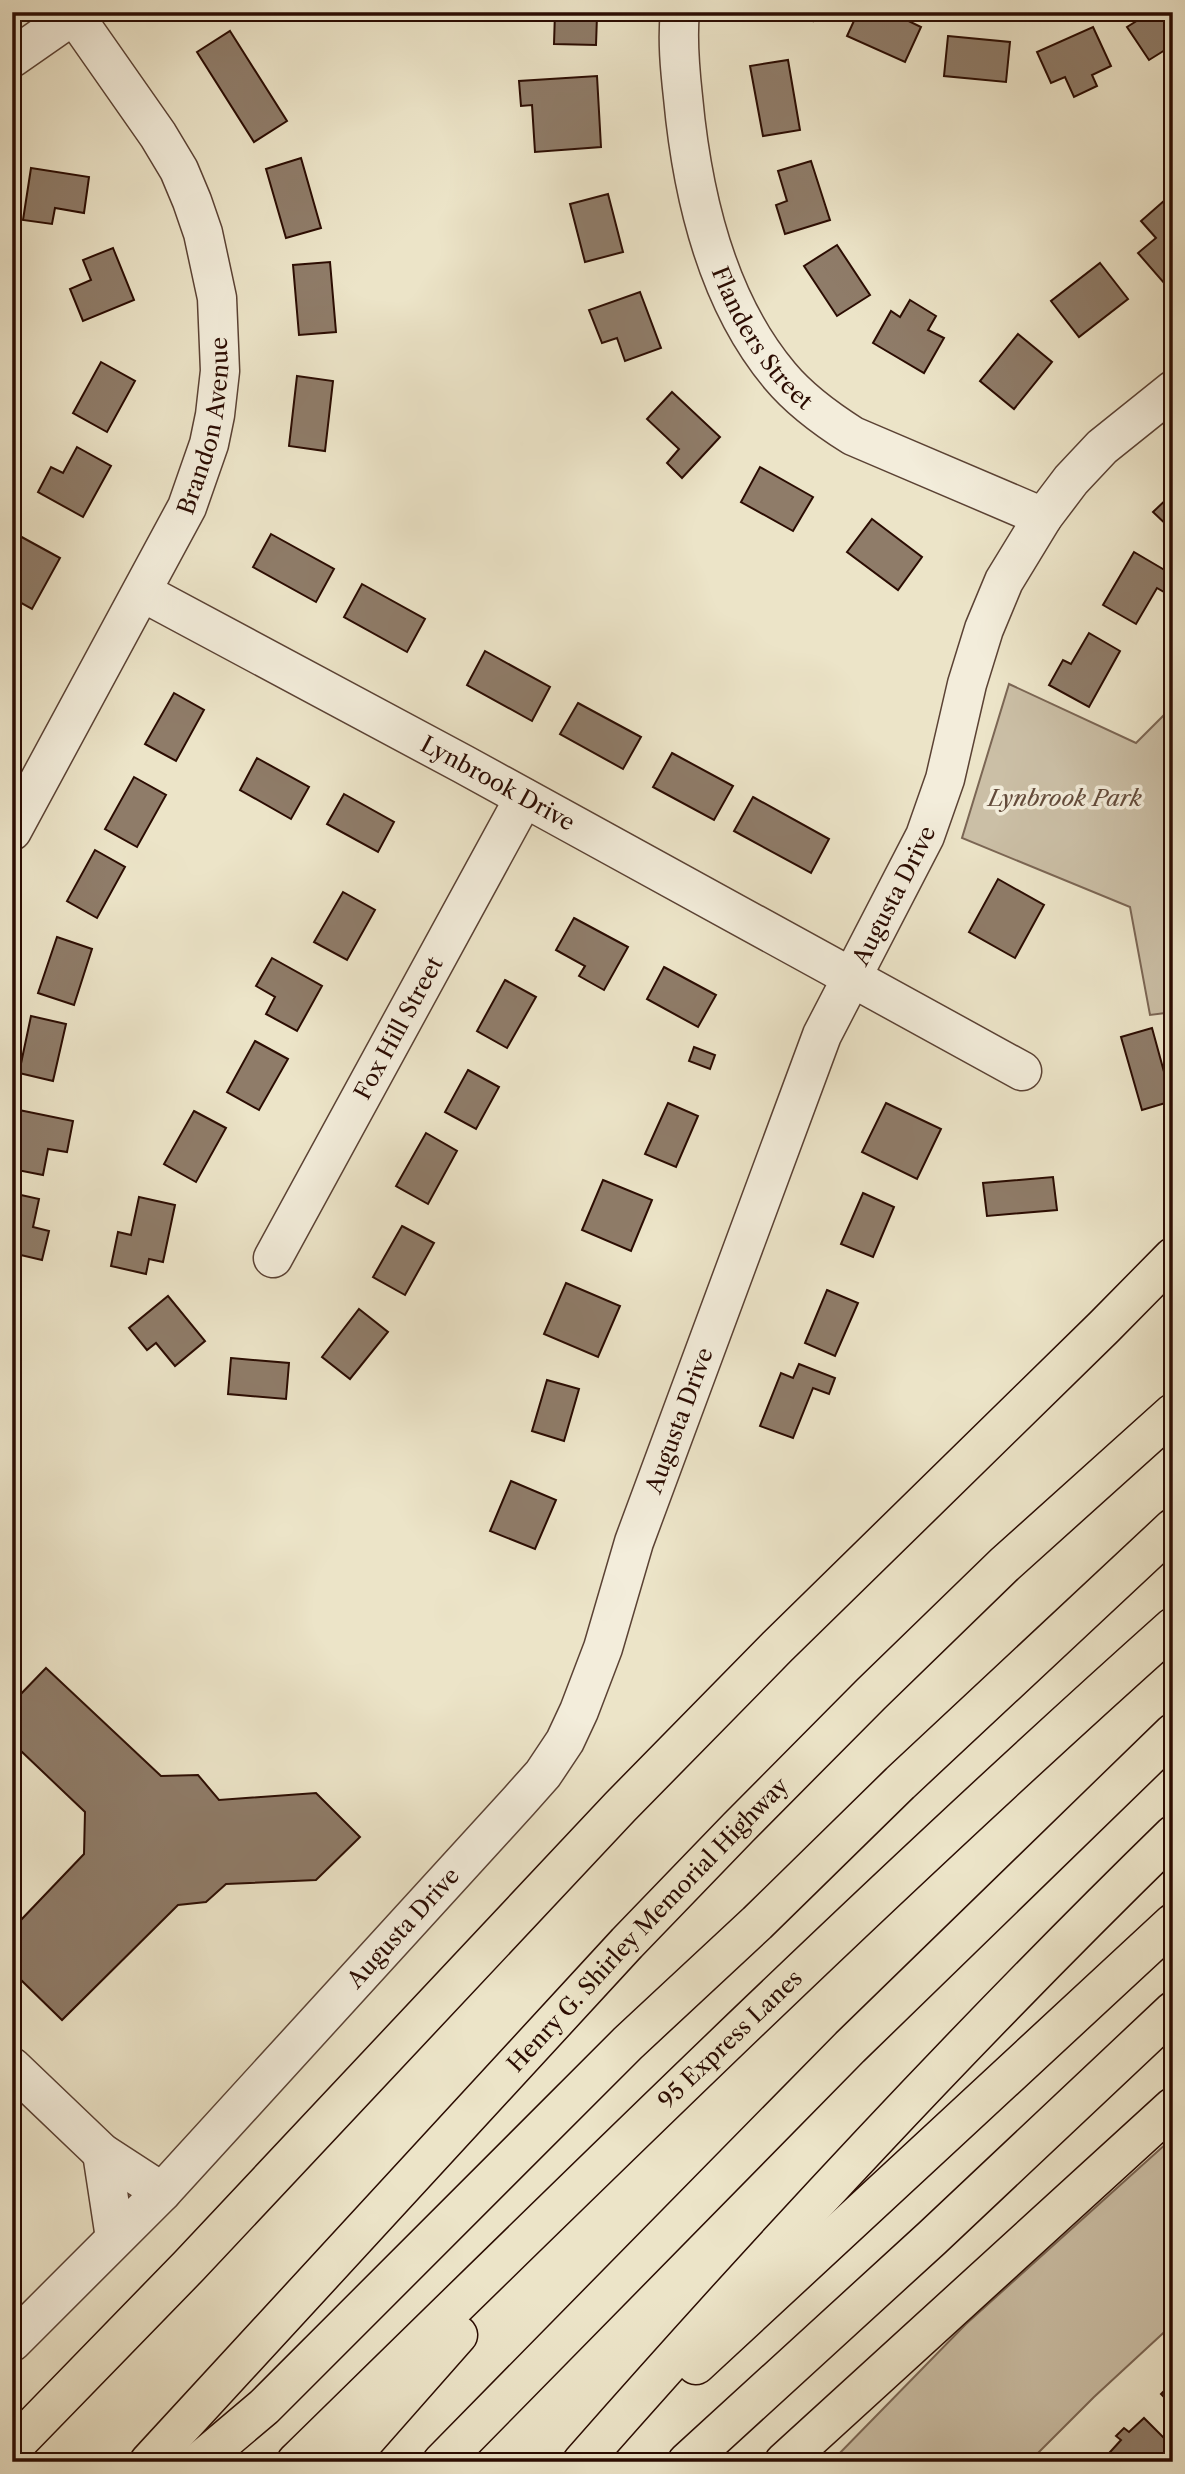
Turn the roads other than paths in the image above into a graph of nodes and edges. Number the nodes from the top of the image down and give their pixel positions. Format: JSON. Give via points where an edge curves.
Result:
{"nodes":[{"id":1,"x":680,"y":12,"type":"edge"},
{"id":2,"x":74,"y":13,"type":"edge"},
{"id":3,"x":12,"y":58,"type":"edge"},
{"id":4,"x":1173,"y":390,"type":"edge"},
{"id":5,"x":1043,"y":517,"type":"junction"},
{"id":6,"x":142,"y":592,"type":"junction"},
{"id":7,"x":524,"y":798,"type":"junction"},
{"id":8,"x":12,"y":831,"type":"edge"},
{"id":9,"x":851,"y":979,"type":"junction"},
{"id":10,"x":1022,"y":1071,"type":"dead end"},
{"id":11,"x":1173,"y":1257,"type":"edge"},
{"id":12,"x":273,"y":1258,"type":"dead end"},
{"id":13,"x":1173,"y":1279,"type":"edge"},
{"id":14,"x":1104,"y":1327,"type":"junction"},
{"id":15,"x":1173,"y":1412,"type":"edge"},
{"id":16,"x":1173,"y":1528,"type":"edge"},
{"id":17,"x":1173,"y":1627,"type":"edge"},
{"id":18,"x":1173,"y":1733,"type":"edge"},
{"id":19,"x":1173,"y":1835,"type":"edge"},
{"id":20,"x":1173,"y":1923,"type":"edge"},
{"id":21,"x":1173,"y":2011,"type":"edge"},
{"id":22,"x":12,"y":2067,"type":"edge"},
{"id":23,"x":689,"y":2077,"type":"junction"},
{"id":24,"x":1173,"y":2107,"type":"edge"},
{"id":25,"x":102,"y":2153,"type":"junction"},
{"id":26,"x":162,"y":2192,"type":"junction"},
{"id":27,"x":116,"y":2238,"type":"junction"},
{"id":28,"x":12,"y":2342,"type":"edge"},
{"id":29,"x":12,"y":2448,"type":"edge"},
{"id":30,"x":149,"y":2462,"type":"edge"},
{"id":31,"x":199,"y":2462,"type":"edge"},
{"id":32,"x":296,"y":2462,"type":"edge"},
{"id":33,"x":346,"y":2462,"type":"edge"},
{"id":34,"x":442,"y":2462,"type":"edge"},
{"id":35,"x":585,"y":2462,"type":"edge"},
{"id":36,"x":687,"y":2462,"type":"edge"},
{"id":37,"x":785,"y":2462,"type":"edge"}],
"edges":[{"from":1,"to":5,"type":"street","name":"Flanders Street","via":[[680,71],[699,199],[718,263],[757,345],[803,400],[853,436]]},
{"from":2,"to":3,"type":"street"},
{"from":2,"to":6,"type":"street","name":"Brandon Avenue","via":[[178,170],[203,233],[217,299],[220,371],[209,444],[187,507]]},
{"from":4,"to":5,"type":"street","name":"Augusta Drive","via":[[1102,447]]},
{"from":5,"to":9,"type":"street","name":"Augusta Drive","via":[[1004,580],[984,629],[945,779],[925,836]]},
{"from":6,"to":7,"type":"street","name":"Lynbrook Drive"},
{"from":6,"to":8,"type":"street","name":"Brandon Avenue"},
{"from":7,"to":9,"type":"street","name":"Lynbrook Drive"},
{"from":7,"to":12,"type":"street","name":"Fox Hill Street"},
{"from":9,"to":10,"type":"street","name":"Lynbrook Drive"},
{"from":9,"to":26,"type":"street","name":"Augusta Drive","via":[[822,1035],[634,1542],[603,1648],[565,1741],[543,1774]]},
{"from":11,"to":14,"type":"highway"},
{"from":13,"to":14,"type":"highway"},
{"from":14,"to":29,"type":"highway","via":[[629,1797]]},
{"from":15,"to":30,"type":"highway","name":"Henry G. Shirley Memorial Highway","via":[[1005,1564],[738,1828]]},
{"from":16,"to":31,"type":"highway","via":[[628,2043],[264,2407]]},
{"from":17,"to":23,"type":"highway","name":"95 Express Lanes","via":[[1032,1752]]},
{"from":18,"to":34,"type":"highway","via":[[719,2179]]},
{"from":19,"to":35,"type":"highway","via":[[837,2177]]},
{"from":20,"to":35,"type":"highway","via":[[759,2308]]},
{"from":21,"to":36,"type":"highway"},
{"from":22,"to":25,"type":"street"},
{"from":23,"to":32,"type":"highway","name":"95 Express Lanes"},
{"from":23,"to":33,"type":"highway"},
{"from":24,"to":37,"type":"highway"},
{"from":25,"to":26,"type":"street"},
{"from":25,"to":27,"type":"street"},
{"from":26,"to":27,"type":"street","name":"Augusta Drive"},
{"from":27,"to":28,"type":"street","name":"Augusta Drive"}]}
